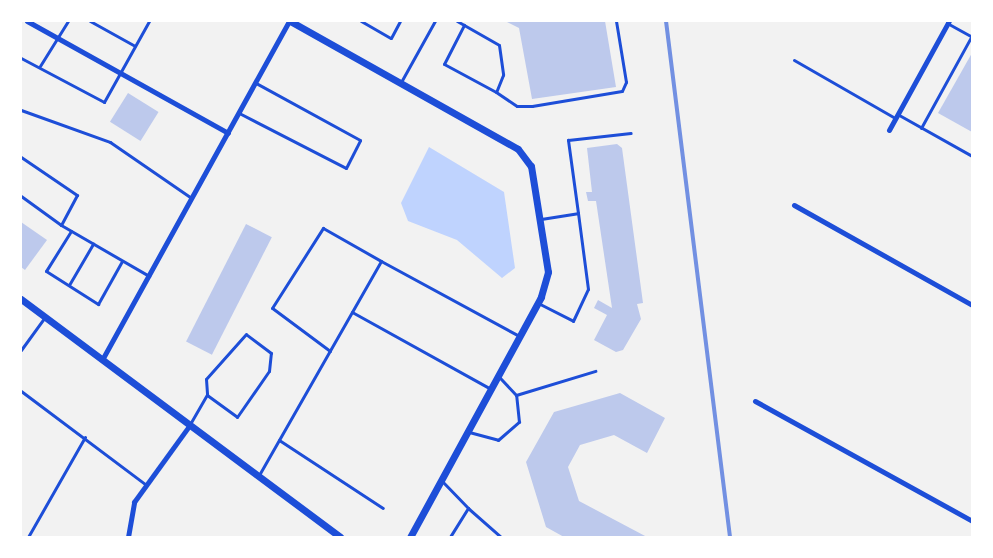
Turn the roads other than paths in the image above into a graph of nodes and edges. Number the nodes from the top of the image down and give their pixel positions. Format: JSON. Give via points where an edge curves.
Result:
{"nodes":[{"id":1,"x":27,"y":21,"type":"edge"},
{"id":2,"x":68,"y":21,"type":"edge"},
{"id":3,"x":90,"y":21,"type":"edge"},
{"id":4,"x":149,"y":21,"type":"edge"},
{"id":5,"x":290,"y":21,"type":"edge"},
{"id":6,"x":361,"y":21,"type":"edge"},
{"id":7,"x":400,"y":21,"type":"edge"},
{"id":8,"x":435,"y":21,"type":"edge"},
{"id":9,"x":457,"y":21,"type":"edge"},
{"id":10,"x":616,"y":21,"type":"edge"},
{"id":11,"x":948,"y":22,"type":"edge"},
{"id":12,"x":464,"y":25,"type":"junction"},
{"id":13,"x":972,"y":37,"type":"edge"},
{"id":14,"x":58,"y":38,"type":"junction"},
{"id":15,"x":135,"y":46,"type":"junction"},
{"id":16,"x":21,"y":58,"type":"edge"},
{"id":17,"x":794,"y":60,"type":"dead end"},
{"id":18,"x":40,"y":66,"type":"junction"},
{"id":19,"x":120,"y":73,"type":"junction"},
{"id":20,"x":256,"y":82,"type":"junction"},
{"id":21,"x":400,"y":83,"type":"junction"},
{"id":22,"x":496,"y":92,"type":"junction"},
{"id":23,"x":21,"y":110,"type":"edge"},
{"id":24,"x":239,"y":113,"type":"junction"},
{"id":25,"x":896,"y":116,"type":"junction"},
{"id":26,"x":921,"y":128,"type":"junction"},
{"id":27,"x":889,"y":130,"type":"dead end"},
{"id":28,"x":228,"y":133,"type":"junction"},
{"id":29,"x":631,"y":133,"type":"dead end"},
{"id":30,"x":972,"y":156,"type":"edge"},
{"id":31,"x":21,"y":157,"type":"edge"},
{"id":32,"x":21,"y":196,"type":"edge"},
{"id":33,"x":192,"y":199,"type":"junction"},
{"id":34,"x":794,"y":205,"type":"dead end"},
{"id":35,"x":578,"y":213,"type":"junction"},
{"id":36,"x":539,"y":219,"type":"junction"},
{"id":37,"x":61,"y":225,"type":"junction"},
{"id":38,"x":71,"y":231,"type":"junction"},
{"id":39,"x":93,"y":244,"type":"junction"},
{"id":40,"x":122,"y":261,"type":"junction"},
{"id":41,"x":381,"y":261,"type":"junction"},
{"id":42,"x":149,"y":276,"type":"junction"},
{"id":43,"x":69,"y":285,"type":"junction"},
{"id":44,"x":21,"y":299,"type":"edge"},
{"id":45,"x":538,"y":303,"type":"junction"},
{"id":46,"x":972,"y":305,"type":"edge"},
{"id":47,"x":352,"y":312,"type":"junction"},
{"id":48,"x":45,"y":316,"type":"junction"},
{"id":49,"x":520,"y":336,"type":"junction"},
{"id":50,"x":21,"y":350,"type":"edge"},
{"id":51,"x":330,"y":351,"type":"junction"},
{"id":52,"x":103,"y":358,"type":"junction"},
{"id":53,"x":595,"y":371,"type":"dead end"},
{"id":54,"x":498,"y":376,"type":"junction"},
{"id":55,"x":491,"y":389,"type":"junction"},
{"id":56,"x":21,"y":391,"type":"edge"},
{"id":57,"x":207,"y":395,"type":"junction"},
{"id":58,"x":516,"y":395,"type":"junction"},
{"id":59,"x":755,"y":401,"type":"dead end"},
{"id":60,"x":189,"y":426,"type":"junction"},
{"id":61,"x":468,"y":431,"type":"junction"},
{"id":62,"x":85,"y":437,"type":"junction"},
{"id":63,"x":279,"y":440,"type":"junction"},
{"id":64,"x":258,"y":477,"type":"junction"},
{"id":65,"x":441,"y":480,"type":"junction"},
{"id":66,"x":146,"y":485,"type":"junction"},
{"id":67,"x":383,"y":508,"type":"dead end"},
{"id":68,"x":468,"y":508,"type":"junction"},
{"id":69,"x":972,"y":521,"type":"edge"},
{"id":70,"x":28,"y":537,"type":"edge"},
{"id":71,"x":128,"y":537,"type":"edge"},
{"id":72,"x":340,"y":537,"type":"edge"},
{"id":73,"x":410,"y":537,"type":"edge"},
{"id":74,"x":450,"y":537,"type":"edge"},
{"id":75,"x":501,"y":537,"type":"edge"}],
"edges":[{"from":1,"to":14,"type":"street"},
{"from":2,"to":14,"type":"lane"},
{"from":3,"to":15,"type":"lane"},
{"from":4,"to":15,"type":"lane"},
{"from":5,"to":20,"type":"street"},
{"from":5,"to":21,"type":"street"},
{"from":6,"to":7,"type":"lane","via":[[391,38]]},
{"from":8,"to":21,"type":"lane"},
{"from":9,"to":12,"type":"lane"},
{"from":10,"to":22,"type":"lane","via":[[626,82],[622,91],[532,106],[517,106]]},
{"from":11,"to":13,"type":"lane"},
{"from":11,"to":25,"type":"street"},
{"from":12,"to":22,"type":"lane","via":[[499,45],[503,75]]},
{"from":12,"to":22,"type":"lane","via":[[444,64]]},
{"from":13,"to":26,"type":"lane"},
{"from":14,"to":18,"type":"lane"},
{"from":14,"to":19,"type":"street"},
{"from":15,"to":19,"type":"lane"},
{"from":16,"to":18,"type":"lane"},
{"from":17,"to":25,"type":"lane"},
{"from":18,"to":19,"type":"lane","via":[[104,102]]},
{"from":19,"to":28,"type":"street"},
{"from":20,"to":24,"type":"street"},
{"from":20,"to":24,"type":"lane","via":[[360,140],[346,168]]},
{"from":21,"to":36,"type":"street","via":[[522,152],[531,166]]},
{"from":23,"to":33,"type":"lane","via":[[110,142]]},
{"from":24,"to":28,"type":"street"},
{"from":25,"to":26,"type":"lane"},
{"from":25,"to":27,"type":"street"},
{"from":26,"to":30,"type":"lane"},
{"from":28,"to":33,"type":"street"},
{"from":29,"to":35,"type":"lane","via":[[568,140]]},
{"from":31,"to":37,"type":"lane","via":[[77,195]]},
{"from":32,"to":37,"type":"lane"},
{"from":33,"to":42,"type":"street"},
{"from":34,"to":46,"type":"street"},
{"from":35,"to":36,"type":"lane"},
{"from":35,"to":45,"type":"lane","via":[[588,290],[573,321]]},
{"from":36,"to":45,"type":"street","via":[[548,272]]},
{"from":37,"to":38,"type":"lane"},
{"from":38,"to":39,"type":"lane"},
{"from":38,"to":43,"type":"lane","via":[[46,271]]},
{"from":39,"to":40,"type":"lane"},
{"from":39,"to":43,"type":"lane"},
{"from":40,"to":42,"type":"lane"},
{"from":40,"to":43,"type":"lane","via":[[98,304]]},
{"from":41,"to":47,"type":"lane"},
{"from":41,"to":49,"type":"lane"},
{"from":41,"to":51,"type":"lane","via":[[322,228],[294,269],[272,308]]},
{"from":42,"to":52,"type":"street"},
{"from":44,"to":48,"type":"street"},
{"from":45,"to":49,"type":"street"},
{"from":47,"to":51,"type":"lane"},
{"from":47,"to":55,"type":"lane"},
{"from":48,"to":50,"type":"lane"},
{"from":48,"to":52,"type":"street"},
{"from":49,"to":54,"type":"street"},
{"from":51,"to":63,"type":"lane"},
{"from":52,"to":60,"type":"street"},
{"from":53,"to":58,"type":"lane"},
{"from":54,"to":55,"type":"street"},
{"from":54,"to":58,"type":"lane"},
{"from":55,"to":61,"type":"street"},
{"from":56,"to":62,"type":"lane"},
{"from":57,"to":57,"type":"lane","via":[[237,417],[269,371],[272,353],[246,333],[206,379]]},
{"from":57,"to":60,"type":"lane"},
{"from":58,"to":61,"type":"lane","via":[[519,422],[505,436],[488,440]]},
{"from":59,"to":69,"type":"street"},
{"from":60,"to":64,"type":"street"},
{"from":60,"to":66,"type":"street"},
{"from":61,"to":65,"type":"street"},
{"from":62,"to":66,"type":"lane"},
{"from":62,"to":70,"type":"lane"},
{"from":63,"to":64,"type":"lane"},
{"from":63,"to":67,"type":"lane"},
{"from":64,"to":72,"type":"street"},
{"from":65,"to":68,"type":"lane"},
{"from":65,"to":73,"type":"street"},
{"from":66,"to":71,"type":"street","via":[[134,502]]},
{"from":68,"to":74,"type":"lane"},
{"from":68,"to":75,"type":"lane"}]}
